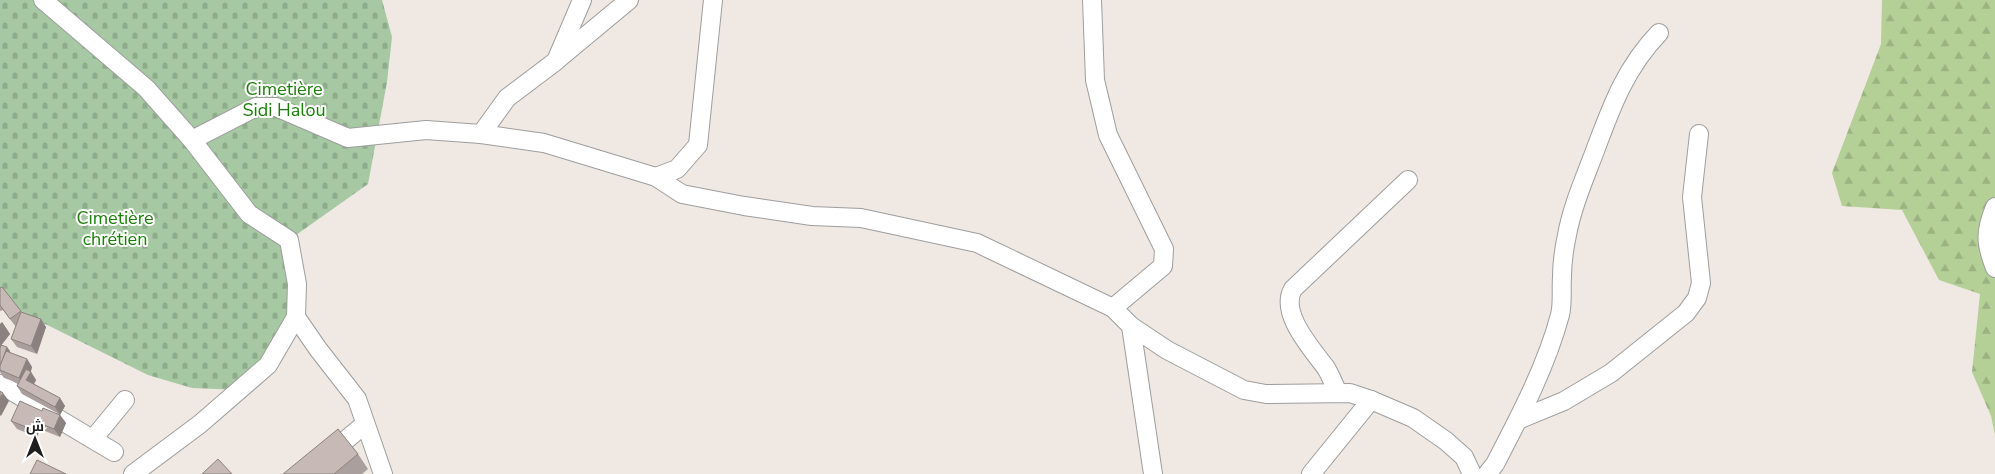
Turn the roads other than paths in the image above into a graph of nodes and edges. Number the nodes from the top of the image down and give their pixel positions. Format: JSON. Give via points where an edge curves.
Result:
{"nodes":[{"id":1,"x":43,"y":0,"type":"edge"},
{"id":2,"x":582,"y":0,"type":"edge"},
{"id":3,"x":629,"y":0,"type":"edge"},
{"id":4,"x":713,"y":0,"type":"edge"},
{"id":5,"x":1092,"y":0,"type":"edge"},
{"id":6,"x":1659,"y":33,"type":"dead end"},
{"id":7,"x":556,"y":61,"type":"junction"},
{"id":8,"x":481,"y":134,"type":"junction"},
{"id":9,"x":1700,"y":134,"type":"dead end"},
{"id":10,"x":192,"y":140,"type":"junction"},
{"id":11,"x":656,"y":177,"type":"junction"},
{"id":12,"x":1408,"y":180,"type":"dead end"},
{"id":13,"x":1995,"y":207,"type":"edge"},
{"id":14,"x":1995,"y":268,"type":"edge"},
{"id":15,"x":1113,"y":308,"type":"junction"},
{"id":16,"x":296,"y":317,"type":"junction"},
{"id":17,"x":1131,"y":326,"type":"junction"},
{"id":18,"x":0,"y":384,"type":"edge"},
{"id":19,"x":1338,"y":393,"type":"junction"},
{"id":20,"x":125,"y":400,"type":"dead end"},
{"id":21,"x":1372,"y":400,"type":"junction"},
{"id":22,"x":1518,"y":420,"type":"junction"},
{"id":23,"x":366,"y":424,"type":"junction"},
{"id":24,"x":93,"y":439,"type":"junction"},
{"id":25,"x":114,"y":452,"type":"dead end"},
{"id":26,"x":142,"y":471,"type":"edge"},
{"id":27,"x":305,"y":474,"type":"edge"},
{"id":28,"x":382,"y":474,"type":"edge"},
{"id":29,"x":1153,"y":474,"type":"edge"},
{"id":30,"x":1311,"y":474,"type":"edge"},
{"id":31,"x":1472,"y":474,"type":"edge"},
{"id":32,"x":1487,"y":474,"type":"edge"}],
"edges":[{"from":1,"to":10,"type":"street","via":[[146,88]]},
{"from":2,"to":7,"type":"street"},
{"from":3,"to":7,"type":"street"},
{"from":4,"to":11,"type":"street","via":[[698,145],[677,169]]},
{"from":5,"to":15,"type":"street","via":[[1095,80],[1108,135],[1164,249],[1163,266]]},
{"from":6,"to":22,"type":"street","via":[[1630,68],[1610,110],[1582,185],[1567,235],[1561,312]]},
{"from":7,"to":8,"type":"street","via":[[507,98]]},
{"from":8,"to":10,"type":"street","via":[[426,130],[348,138],[276,107],[256,107]]},
{"from":8,"to":11,"type":"street","via":[[544,143]]},
{"from":9,"to":22,"type":"street","via":[[1692,197],[1701,283],[1697,298],[1686,313],[1611,373],[1564,401]]},
{"from":10,"to":16,"type":"street","via":[[249,214],[289,240],[297,284]]},
{"from":11,"to":15,"type":"street","via":[[682,194],[812,216],[861,218],[977,243]]},
{"from":12,"to":19,"type":"street","via":[[1290,295],[1293,316],[1307,346],[1327,370]]},
{"from":13,"to":14,"type":"street","via":[[1986,241]]},
{"from":15,"to":17,"type":"street"},
{"from":16,"to":23,"type":"street","via":[[357,399]]},
{"from":16,"to":26,"type":"street","via":[[268,366]]},
{"from":17,"to":19,"type":"street","via":[[1167,350],[1244,390],[1266,394]]},
{"from":17,"to":29,"type":"street"},
{"from":18,"to":24,"type":"street"},
{"from":19,"to":21,"type":"street"},
{"from":20,"to":24,"type":"street"},
{"from":21,"to":30,"type":"street"},
{"from":21,"to":31,"type":"street","via":[[1413,418],[1446,441],[1464,457]]},
{"from":22,"to":32,"type":"street"},
{"from":23,"to":27,"type":"street"},
{"from":23,"to":28,"type":"street"},
{"from":24,"to":25,"type":"street"}]}
